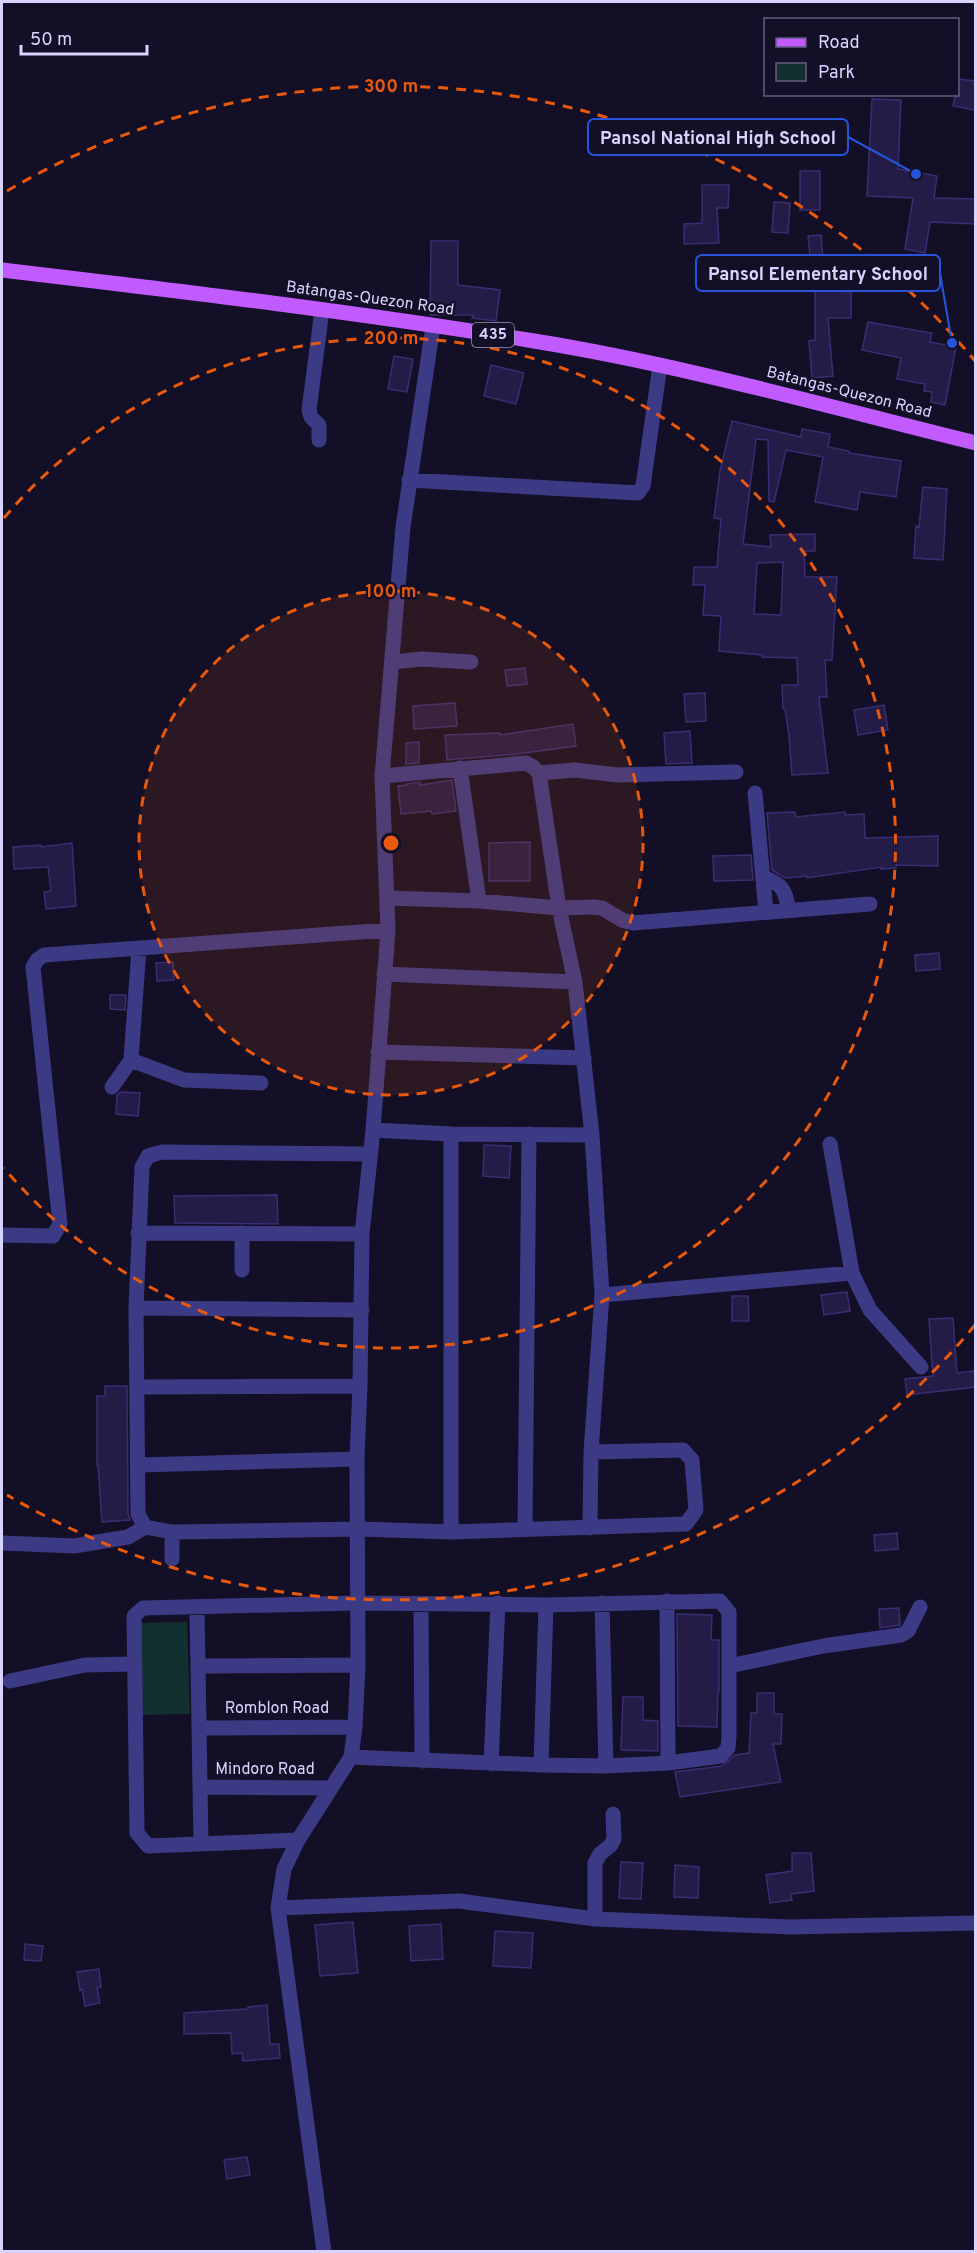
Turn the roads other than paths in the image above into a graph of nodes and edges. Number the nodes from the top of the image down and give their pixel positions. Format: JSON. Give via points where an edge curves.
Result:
{"nodes":[{"id":1,"x":2,"y":270,"type":"edge"},
{"id":2,"x":322,"y":310,"type":"junction"},
{"id":3,"x":432,"y":326,"type":"junction"},
{"id":4,"x":660,"y":365,"type":"junction"},
{"id":5,"x":319,"y":440,"type":"dead end"},
{"id":6,"x":975,"y":443,"type":"edge"},
{"id":7,"x":409,"y":480,"type":"junction"},
{"id":8,"x":392,"y":662,"type":"junction"},
{"id":9,"x":471,"y":662,"type":"dead end"},
{"id":10,"x":460,"y":768,"type":"junction"},
{"id":11,"x":736,"y":772,"type":"dead end"},
{"id":12,"x":538,"y":773,"type":"junction"},
{"id":13,"x":382,"y":776,"type":"junction"},
{"id":14,"x":755,"y":793,"type":"dead end"},
{"id":15,"x":763,"y":877,"type":"junction"},
{"id":16,"x":388,"y":898,"type":"junction"},
{"id":17,"x":479,"y":901,"type":"junction"},
{"id":18,"x":870,"y":904,"type":"dead end"},
{"id":19,"x":559,"y":908,"type":"junction"},
{"id":20,"x":789,"y":910,"type":"junction"},
{"id":21,"x":766,"y":912,"type":"junction"},
{"id":22,"x":387,"y":930,"type":"junction"},
{"id":23,"x":139,"y":948,"type":"junction"},
{"id":24,"x":384,"y":974,"type":"junction"},
{"id":25,"x":575,"y":982,"type":"junction"},
{"id":26,"x":378,"y":1052,"type":"junction"},
{"id":27,"x":584,"y":1058,"type":"junction"},
{"id":28,"x":131,"y":1060,"type":"junction"},
{"id":29,"x":261,"y":1083,"type":"dead end"},
{"id":30,"x":112,"y":1087,"type":"dead end"},
{"id":31,"x":373,"y":1130,"type":"junction"},
{"id":32,"x":451,"y":1134,"type":"junction"},
{"id":33,"x":529,"y":1134,"type":"junction"},
{"id":34,"x":592,"y":1135,"type":"junction"},
{"id":35,"x":830,"y":1144,"type":"dead end"},
{"id":36,"x":369,"y":1154,"type":"junction"},
{"id":37,"x":138,"y":1233,"type":"junction"},
{"id":38,"x":242,"y":1233,"type":"junction"},
{"id":39,"x":362,"y":1234,"type":"junction"},
{"id":40,"x":2,"y":1235,"type":"edge"},
{"id":41,"x":242,"y":1270,"type":"dead end"},
{"id":42,"x":852,"y":1274,"type":"junction"},
{"id":43,"x":602,"y":1295,"type":"junction"},
{"id":44,"x":136,"y":1308,"type":"junction"},
{"id":45,"x":362,"y":1310,"type":"junction"},
{"id":46,"x":921,"y":1367,"type":"dead end"},
{"id":47,"x":360,"y":1386,"type":"junction"},
{"id":48,"x":137,"y":1387,"type":"junction"},
{"id":49,"x":591,"y":1452,"type":"junction"},
{"id":50,"x":357,"y":1460,"type":"junction"},
{"id":51,"x":139,"y":1465,"type":"junction"},
{"id":52,"x":145,"y":1527,"type":"junction"},
{"id":53,"x":590,"y":1528,"type":"junction"},
{"id":54,"x":359,"y":1529,"type":"junction"},
{"id":55,"x":525,"y":1529,"type":"junction"},
{"id":56,"x":172,"y":1532,"type":"junction"},
{"id":57,"x":451,"y":1532,"type":"junction"},
{"id":58,"x":2,"y":1543,"type":"edge"},
{"id":59,"x":172,"y":1559,"type":"dead end"},
{"id":60,"x":667,"y":1601,"type":"junction"},
{"id":61,"x":357,"y":1603,"type":"junction"},
{"id":62,"x":498,"y":1603,"type":"junction"},
{"id":63,"x":602,"y":1603,"type":"junction"},
{"id":64,"x":421,"y":1604,"type":"junction"},
{"id":65,"x":546,"y":1605,"type":"junction"},
{"id":66,"x":198,"y":1607,"type":"junction"},
{"id":67,"x":920,"y":1607,"type":"dead end"},
{"id":68,"x":134,"y":1664,"type":"junction"},
{"id":69,"x":358,"y":1665,"type":"junction"},
{"id":70,"x":198,"y":1666,"type":"junction"},
{"id":71,"x":729,"y":1666,"type":"junction"},
{"id":72,"x":10,"y":1682,"type":"dead end"},
{"id":73,"x":354,"y":1727,"type":"junction"},
{"id":74,"x":199,"y":1728,"type":"junction"},
{"id":75,"x":351,"y":1757,"type":"junction"},
{"id":76,"x":422,"y":1761,"type":"junction"},
{"id":77,"x":668,"y":1763,"type":"junction"},
{"id":78,"x":491,"y":1764,"type":"junction"},
{"id":79,"x":541,"y":1765,"type":"junction"},
{"id":80,"x":606,"y":1766,"type":"junction"},
{"id":81,"x":200,"y":1787,"type":"junction"},
{"id":82,"x":330,"y":1788,"type":"junction"},
{"id":83,"x":613,"y":1814,"type":"dead end"},
{"id":84,"x":298,"y":1840,"type":"junction"},
{"id":85,"x":201,"y":1844,"type":"junction"},
{"id":86,"x":278,"y":1908,"type":"junction"},
{"id":87,"x":595,"y":1919,"type":"junction"},
{"id":88,"x":975,"y":1923,"type":"edge"},
{"id":89,"x":324,"y":2252,"type":"edge"}],
"edges":[{"from":1,"to":2,"type":"main road","name":"Batangas-Quezon Road","number":"435"},
{"from":2,"to":3,"type":"main road","name":"Batangas-Quezon Road","number":"435"},
{"from":2,"to":5,"type":"street","via":[[309,410],[319,425]]},
{"from":3,"to":4,"type":"main road","name":"Batangas-Quezon Road","number":"435"},
{"from":3,"to":7,"type":"street"},
{"from":4,"to":6,"type":"main road","name":"Batangas-Quezon Road","number":"435"},
{"from":4,"to":7,"type":"street","via":[[643,486],[638,493]]},
{"from":7,"to":8,"type":"street"},
{"from":8,"to":9,"type":"street"},
{"from":8,"to":13,"type":"street"},
{"from":10,"to":12,"type":"street","via":[[525,763]]},
{"from":10,"to":13,"type":"street"},
{"from":10,"to":17,"type":"street"},
{"from":11,"to":12,"type":"street"},
{"from":12,"to":19,"type":"street"},
{"from":13,"to":16,"type":"street"},
{"from":14,"to":15,"type":"street"},
{"from":15,"to":20,"type":"street","via":[[783,888]]},
{"from":15,"to":21,"type":"street"},
{"from":16,"to":17,"type":"street"},
{"from":16,"to":22,"type":"street"},
{"from":17,"to":19,"type":"street"},
{"from":18,"to":20,"type":"street"},
{"from":19,"to":21,"type":"street","via":[[602,908],[633,923]]},
{"from":19,"to":25,"type":"street"},
{"from":20,"to":21,"type":"street"},
{"from":22,"to":23,"type":"street"},
{"from":22,"to":24,"type":"street"},
{"from":23,"to":28,"type":"street"},
{"from":23,"to":40,"type":"street","via":[[44,955],[33,967],[60,1224],[53,1236]]},
{"from":24,"to":25,"type":"street"},
{"from":24,"to":26,"type":"street"},
{"from":25,"to":27,"type":"street"},
{"from":26,"to":27,"type":"street"},
{"from":26,"to":31,"type":"street"},
{"from":27,"to":34,"type":"street"},
{"from":28,"to":29,"type":"street","via":[[184,1080]]},
{"from":28,"to":30,"type":"street"},
{"from":31,"to":32,"type":"street"},
{"from":31,"to":36,"type":"street"},
{"from":32,"to":33,"type":"street"},
{"from":32,"to":57,"type":"street"},
{"from":33,"to":34,"type":"street"},
{"from":33,"to":55,"type":"street"},
{"from":34,"to":43,"type":"street"},
{"from":35,"to":42,"type":"street"},
{"from":36,"to":37,"type":"street","via":[[162,1152],[148,1156],[142,1167]]},
{"from":36,"to":39,"type":"street"},
{"from":37,"to":38,"type":"street"},
{"from":37,"to":44,"type":"street"},
{"from":38,"to":39,"type":"street"},
{"from":38,"to":41,"type":"street"},
{"from":39,"to":45,"type":"street"},
{"from":42,"to":43,"type":"street"},
{"from":42,"to":46,"type":"street","via":[[870,1310]]},
{"from":43,"to":49,"type":"street"},
{"from":44,"to":45,"type":"street"},
{"from":44,"to":48,"type":"street"},
{"from":45,"to":47,"type":"street"},
{"from":47,"to":48,"type":"street"},
{"from":47,"to":50,"type":"street"},
{"from":48,"to":51,"type":"street"},
{"from":49,"to":53,"type":"street"},
{"from":49,"to":53,"type":"street","via":[[683,1450],[692,1460],[696,1510],[686,1524]]},
{"from":50,"to":51,"type":"street"},
{"from":50,"to":54,"type":"street"},
{"from":51,"to":52,"type":"street","via":[[138,1514]]},
{"from":52,"to":56,"type":"street"},
{"from":52,"to":58,"type":"street","via":[[128,1537],[74,1546]]},
{"from":53,"to":55,"type":"street"},
{"from":54,"to":56,"type":"street"},
{"from":54,"to":57,"type":"street"},
{"from":54,"to":61,"type":"street"},
{"from":55,"to":57,"type":"street"},
{"from":56,"to":59,"type":"street"},
{"from":60,"to":63,"type":"street"},
{"from":60,"to":71,"type":"street","via":[[720,1601],[729,1612]]},
{"from":60,"to":77,"type":"street"},
{"from":61,"to":64,"type":"street"},
{"from":61,"to":66,"type":"street"},
{"from":61,"to":69,"type":"street"},
{"from":62,"to":64,"type":"street"},
{"from":62,"to":65,"type":"street"},
{"from":62,"to":78,"type":"street"},
{"from":63,"to":65,"type":"street"},
{"from":63,"to":80,"type":"street"},
{"from":64,"to":76,"type":"street"},
{"from":65,"to":79,"type":"street"},
{"from":66,"to":68,"type":"street","via":[[143,1608],[134,1616]]},
{"from":66,"to":70,"type":"street"},
{"from":67,"to":71,"type":"street","via":[[908,1631],[901,1635],[823,1646]]},
{"from":68,"to":72,"type":"street","via":[[85,1665]]},
{"from":68,"to":85,"type":"street","via":[[137,1833],[148,1846]]},
{"from":69,"to":70,"type":"street"},
{"from":69,"to":73,"type":"street"},
{"from":70,"to":74,"type":"street"},
{"from":71,"to":77,"type":"street","via":[[728,1749],[721,1756]]},
{"from":73,"to":74,"type":"street","name":"Romblon Road"},
{"from":73,"to":75,"type":"street"},
{"from":74,"to":81,"type":"street"},
{"from":75,"to":76,"type":"street"},
{"from":75,"to":82,"type":"street"},
{"from":76,"to":78,"type":"street"},
{"from":77,"to":80,"type":"street"},
{"from":78,"to":79,"type":"street"},
{"from":79,"to":80,"type":"street"},
{"from":81,"to":82,"type":"street","name":"Mindoro Road"},
{"from":81,"to":85,"type":"street"},
{"from":82,"to":84,"type":"street"},
{"from":83,"to":87,"type":"street","via":[[614,1839],[595,1863]]},
{"from":84,"to":85,"type":"street"},
{"from":84,"to":86,"type":"street","via":[[284,1869]]},
{"from":86,"to":87,"type":"street","via":[[459,1901]]},
{"from":86,"to":89,"type":"street"},
{"from":87,"to":88,"type":"street","via":[[790,1927]]}]}
